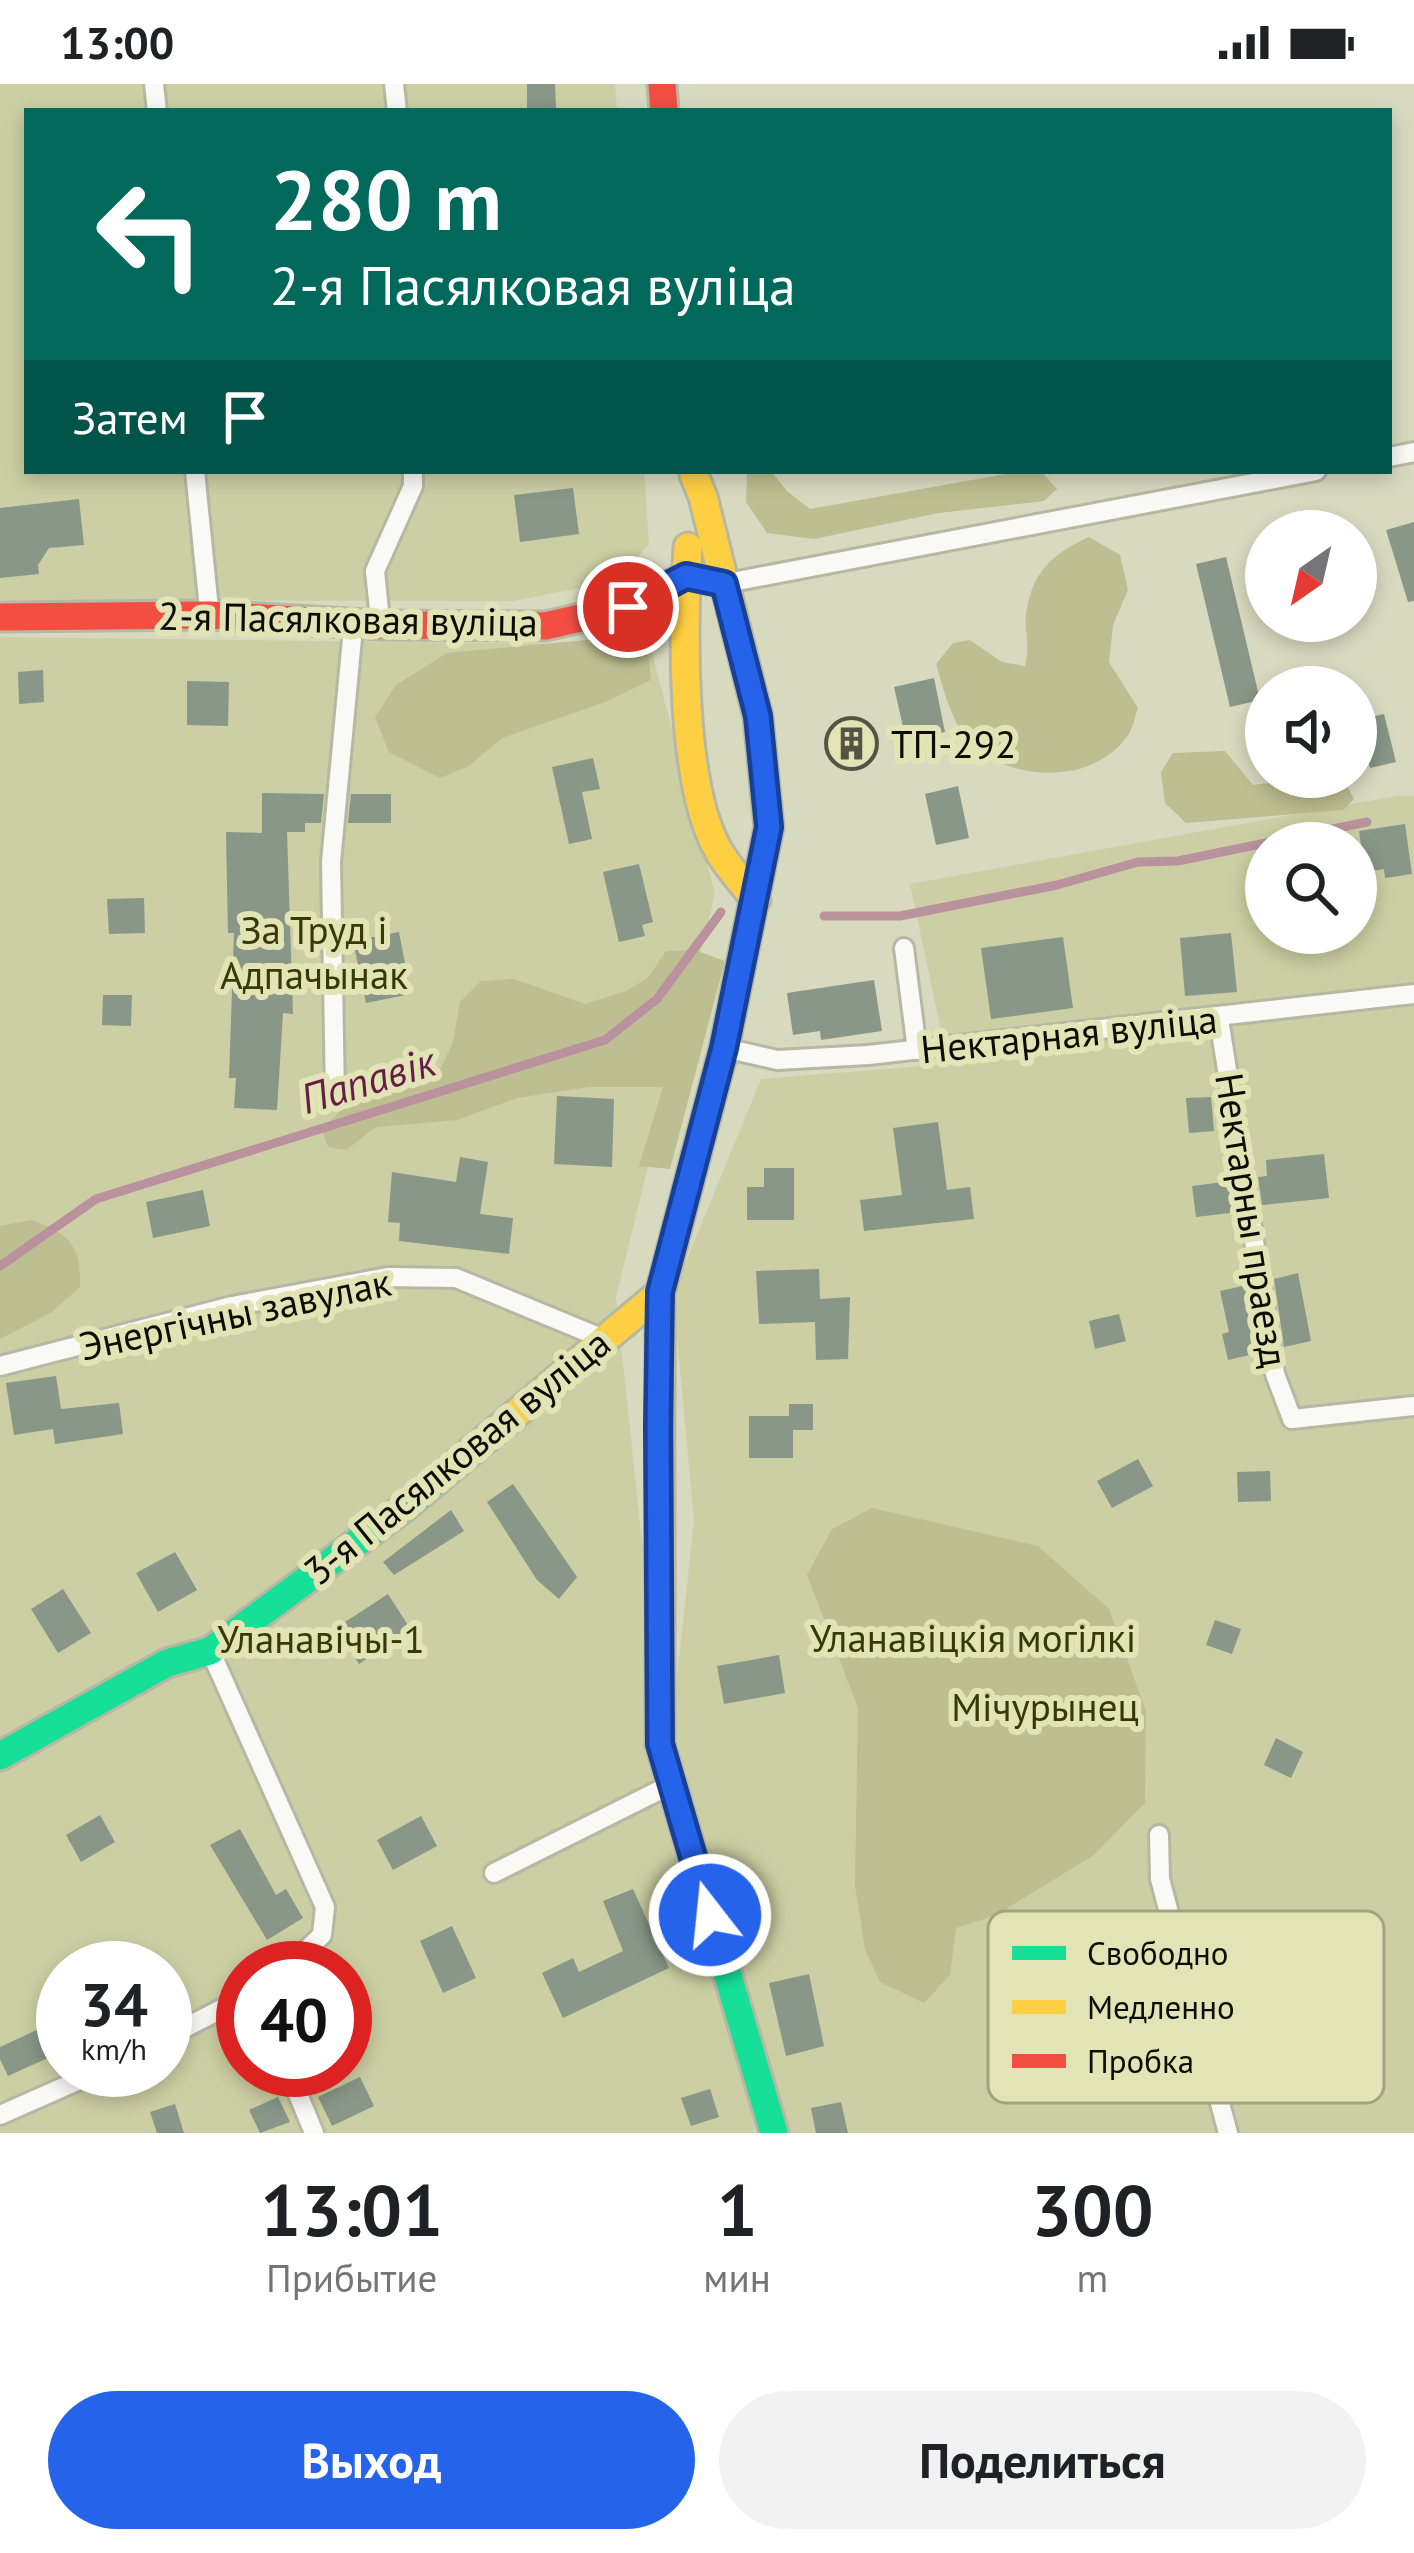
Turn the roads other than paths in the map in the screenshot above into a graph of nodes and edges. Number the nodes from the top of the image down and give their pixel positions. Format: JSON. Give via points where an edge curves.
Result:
{"nodes":[{"id":1,"x":194,"y":474,"type":"edge"},
{"id":2,"x":413,"y":474,"type":"edge"},
{"id":3,"x":694,"y":474,"type":"edge"},
{"id":4,"x":694,"y":474,"type":"edge"},
{"id":5,"x":1300,"y":474,"type":"edge"},
{"id":6,"x":686,"y":576,"type":"junction"},
{"id":7,"x":724,"y":584,"type":"junction"},
{"id":8,"x":210,"y":615,"type":"junction"},
{"id":9,"x":0,"y":617,"type":"edge"},
{"id":10,"x":367,"y":624,"type":"junction"},
{"id":11,"x":756,"y":900,"type":"junction"},
{"id":12,"x":904,"y":948,"type":"dead end"},
{"id":13,"x":1414,"y":994,"type":"edge"},
{"id":14,"x":1220,"y":1019,"type":"junction"},
{"id":15,"x":724,"y":1048,"type":"junction"},
{"id":16,"x":917,"y":1050,"type":"junction"},
{"id":17,"x":335,"y":1098,"type":"dead end"},
{"id":18,"x":660,"y":1292,"type":"junction"},
{"id":19,"x":603,"y":1339,"type":"junction"},
{"id":20,"x":0,"y":1366,"type":"edge"},
{"id":21,"x":1414,"y":1406,"type":"edge"},
{"id":22,"x":210,"y":1651,"type":"junction"},
{"id":23,"x":0,"y":1756,"type":"edge"},
{"id":24,"x":672,"y":1784,"type":"junction"},
{"id":25,"x":1159,"y":1835,"type":"dead end"},
{"id":26,"x":494,"y":1873,"type":"dead end"},
{"id":27,"x":1168,"y":1911,"type":"edge"},
{"id":28,"x":316,"y":1941,"type":"edge"},
{"id":29,"x":41,"y":2097,"type":"edge"},
{"id":30,"x":299,"y":2097,"type":"edge"},
{"id":31,"x":1220,"y":2103,"type":"edge"},
{"id":32,"x":0,"y":2115,"type":"edge"},
{"id":33,"x":314,"y":2133,"type":"edge"},
{"id":34,"x":774,"y":2133,"type":"edge"},
{"id":35,"x":1228,"y":2133,"type":"edge"}],
"edges":[{"from":1,"to":8,"type":"lane"},
{"from":2,"to":10,"type":"lane","via":[[375,572]]},
{"from":3,"to":7,"type":"street"},
{"from":4,"to":6,"type":"street"},
{"from":5,"to":7,"type":"lane"},
{"from":6,"to":7,"type":"lane"},
{"from":6,"to":10,"type":"street","name":"2-я Пасялковая вуліца","via":[[628,607],[545,626]]},
{"from":6,"to":11,"type":"street","via":[[693,742],[714,844]]},
{"from":7,"to":11,"type":"street","via":[[758,716],[769,827]]},
{"from":8,"to":9,"type":"street","name":"2-я Пасялковая вуліца"},
{"from":8,"to":10,"type":"street","name":"2-я Пасялковая вуліца"},
{"from":10,"to":17,"type":"lane","via":[[331,862]]},
{"from":11,"to":15,"type":"street"},
{"from":12,"to":16,"type":"lane"},
{"from":13,"to":14,"type":"lane","name":"Нектарная вуліца"},
{"from":14,"to":16,"type":"lane","name":"Нектарная вуліца"},
{"from":14,"to":21,"type":"lane","name":"Нектарны праезд","via":[[1275,1374],[1292,1419]]},
{"from":15,"to":16,"type":"lane","name":"Нектарная вуліца","via":[[777,1060]]},
{"from":15,"to":18,"type":"street"},
{"from":18,"to":19,"type":"street","name":"3-я Пасялковая вуліца"},
{"from":18,"to":24,"type":"street","via":[[660,1744]]},
{"from":19,"to":20,"type":"lane","name":"Энергічны завулак","via":[[455,1278],[388,1276],[232,1306]]},
{"from":19,"to":22,"type":"street","name":"3-я Пасялковая вуліца","via":[[405,1507]]},
{"from":22,"to":23,"type":"street","name":"3-я Пасялковая вуліца","via":[[167,1663]]},
{"from":22,"to":28,"type":"lane","via":[[325,1906]]},
{"from":24,"to":26,"type":"lane"},
{"from":24,"to":34,"type":"street"},
{"from":25,"to":27,"type":"lane"},
{"from":29,"to":32,"type":"lane"},
{"from":30,"to":33,"type":"lane"},
{"from":31,"to":35,"type":"lane"}]}
